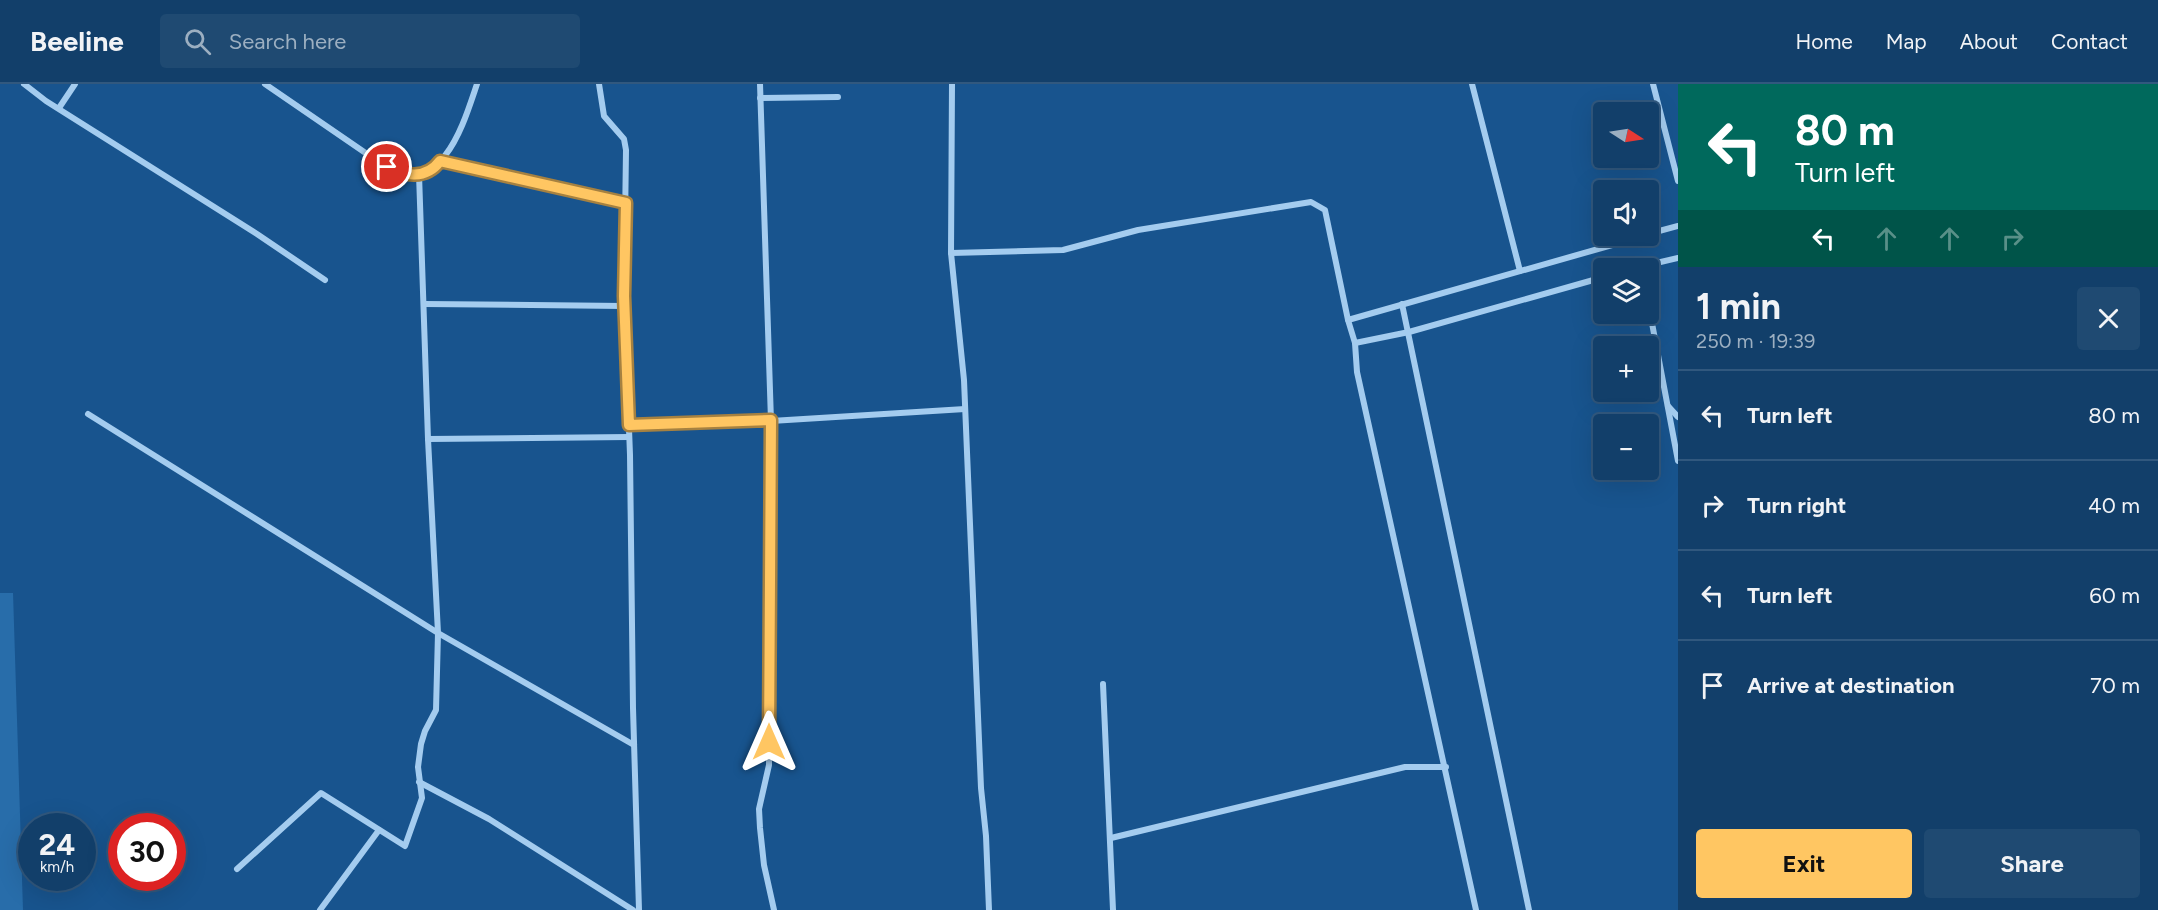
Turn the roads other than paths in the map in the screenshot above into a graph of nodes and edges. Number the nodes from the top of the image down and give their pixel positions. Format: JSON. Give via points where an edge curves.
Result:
{"nodes":[{"id":1,"x":24,"y":84,"type":"edge"},
{"id":2,"x":75,"y":84,"type":"edge"},
{"id":3,"x":265,"y":84,"type":"edge"},
{"id":4,"x":477,"y":84,"type":"edge"},
{"id":5,"x":599,"y":84,"type":"edge"},
{"id":6,"x":760,"y":84,"type":"edge"},
{"id":7,"x":952,"y":84,"type":"edge"},
{"id":8,"x":1472,"y":84,"type":"edge"},
{"id":9,"x":1653,"y":84,"type":"edge"},
{"id":10,"x":838,"y":97,"type":"dead end"},
{"id":11,"x":760,"y":98,"type":"junction"},
{"id":12,"x":59,"y":108,"type":"junction"},
{"id":13,"x":440,"y":161,"type":"junction"},
{"id":14,"x":419,"y":174,"type":"junction"},
{"id":15,"x":1678,"y":181,"type":"edge"},
{"id":16,"x":626,"y":203,"type":"junction"},
{"id":17,"x":1678,"y":226,"type":"edge"},
{"id":18,"x":1659,"y":231,"type":"edge"},
{"id":19,"x":1609,"y":246,"type":"edge"},
{"id":20,"x":951,"y":253,"type":"junction"},
{"id":21,"x":1678,"y":258,"type":"edge"},
{"id":22,"x":1659,"y":263,"type":"edge"},
{"id":23,"x":1520,"y":271,"type":"junction"},
{"id":24,"x":325,"y":280,"type":"dead end"},
{"id":25,"x":1593,"y":280,"type":"edge"},
{"id":26,"x":424,"y":304,"type":"junction"},
{"id":27,"x":1402,"y":304,"type":"junction"},
{"id":28,"x":624,"y":306,"type":"junction"},
{"id":29,"x":1348,"y":320,"type":"junction"},
{"id":30,"x":1652,"y":324,"type":"edge"},
{"id":31,"x":1409,"y":332,"type":"junction"},
{"id":32,"x":1355,"y":343,"type":"junction"},
{"id":33,"x":1667,"y":406,"type":"junction"},
{"id":34,"x":965,"y":409,"type":"junction"},
{"id":35,"x":88,"y":414,"type":"dead end"},
{"id":36,"x":1678,"y":417,"type":"edge"},
{"id":37,"x":771,"y":420,"type":"junction"},
{"id":38,"x":629,"y":425,"type":"junction"},
{"id":39,"x":629,"y":437,"type":"junction"},
{"id":40,"x":428,"y":439,"type":"junction"},
{"id":41,"x":1678,"y":461,"type":"edge"},
{"id":42,"x":438,"y":633,"type":"junction"},
{"id":43,"x":1103,"y":684,"type":"dead end"},
{"id":44,"x":634,"y":745,"type":"junction"},
{"id":45,"x":1446,"y":767,"type":"junction"},
{"id":46,"x":419,"y":782,"type":"junction"},
{"id":47,"x":379,"y":830,"type":"junction"},
{"id":48,"x":1111,"y":838,"type":"junction"},
{"id":49,"x":237,"y":869,"type":"dead end"},
{"id":50,"x":320,"y":910,"type":"edge"},
{"id":51,"x":633,"y":910,"type":"edge"},
{"id":52,"x":639,"y":910,"type":"edge"},
{"id":53,"x":774,"y":910,"type":"edge"},
{"id":54,"x":990,"y":910,"type":"edge"},
{"id":55,"x":1113,"y":910,"type":"edge"},
{"id":56,"x":1476,"y":910,"type":"edge"},
{"id":57,"x":1529,"y":910,"type":"edge"}],
"edges":[{"from":1,"to":12,"type":"street"},
{"from":2,"to":12,"type":"street"},
{"from":3,"to":14,"type":"street","via":[[387,167],[400,174]]},
{"from":4,"to":13,"type":"street","via":[[449,152]]},
{"from":5,"to":16,"type":"street","via":[[604,116],[624,139]]},
{"from":6,"to":11,"type":"street"},
{"from":7,"to":20,"type":"street"},
{"from":8,"to":23,"type":"street"},
{"from":9,"to":15,"type":"street"},
{"from":10,"to":11,"type":"street"},
{"from":11,"to":37,"type":"street"},
{"from":12,"to":24,"type":"street"},
{"from":13,"to":14,"type":"street"},
{"from":13,"to":16,"type":"street"},
{"from":14,"to":26,"type":"street"},
{"from":16,"to":28,"type":"street"},
{"from":17,"to":18,"type":"street"},
{"from":19,"to":23,"type":"street"},
{"from":20,"to":29,"type":"street","via":[[1063,250],[1138,230],[1311,202],[1325,210]]},
{"from":20,"to":34,"type":"street"},
{"from":21,"to":22,"type":"street"},
{"from":23,"to":27,"type":"street"},
{"from":25,"to":31,"type":"street"},
{"from":26,"to":28,"type":"street"},
{"from":26,"to":40,"type":"street"},
{"from":27,"to":29,"type":"street"},
{"from":27,"to":31,"type":"street"},
{"from":28,"to":38,"type":"street"},
{"from":29,"to":32,"type":"street"},
{"from":30,"to":33,"type":"street"},
{"from":31,"to":32,"type":"street"},
{"from":31,"to":57,"type":"street"},
{"from":32,"to":45,"type":"street","via":[[1357,372]]},
{"from":33,"to":36,"type":"street"},
{"from":33,"to":41,"type":"street"},
{"from":34,"to":37,"type":"street"},
{"from":34,"to":54,"type":"street"},
{"from":35,"to":42,"type":"street"},
{"from":37,"to":38,"type":"street"},
{"from":37,"to":53,"type":"street","via":[[769,765],[759,809],[764,865]]},
{"from":38,"to":39,"type":"street"},
{"from":39,"to":40,"type":"street"},
{"from":39,"to":44,"type":"street"},
{"from":40,"to":42,"type":"street"},
{"from":42,"to":44,"type":"street"},
{"from":42,"to":46,"type":"street","via":[[436,710],[421,744]]},
{"from":43,"to":48,"type":"street"},
{"from":44,"to":52,"type":"street"},
{"from":45,"to":48,"type":"street","via":[[1405,767]]},
{"from":45,"to":56,"type":"street"},
{"from":46,"to":47,"type":"street","via":[[422,798],[405,846]]},
{"from":46,"to":51,"type":"street","via":[[489,819]]},
{"from":47,"to":49,"type":"street","via":[[321,793]]},
{"from":47,"to":50,"type":"street"},
{"from":48,"to":55,"type":"street"}]}
